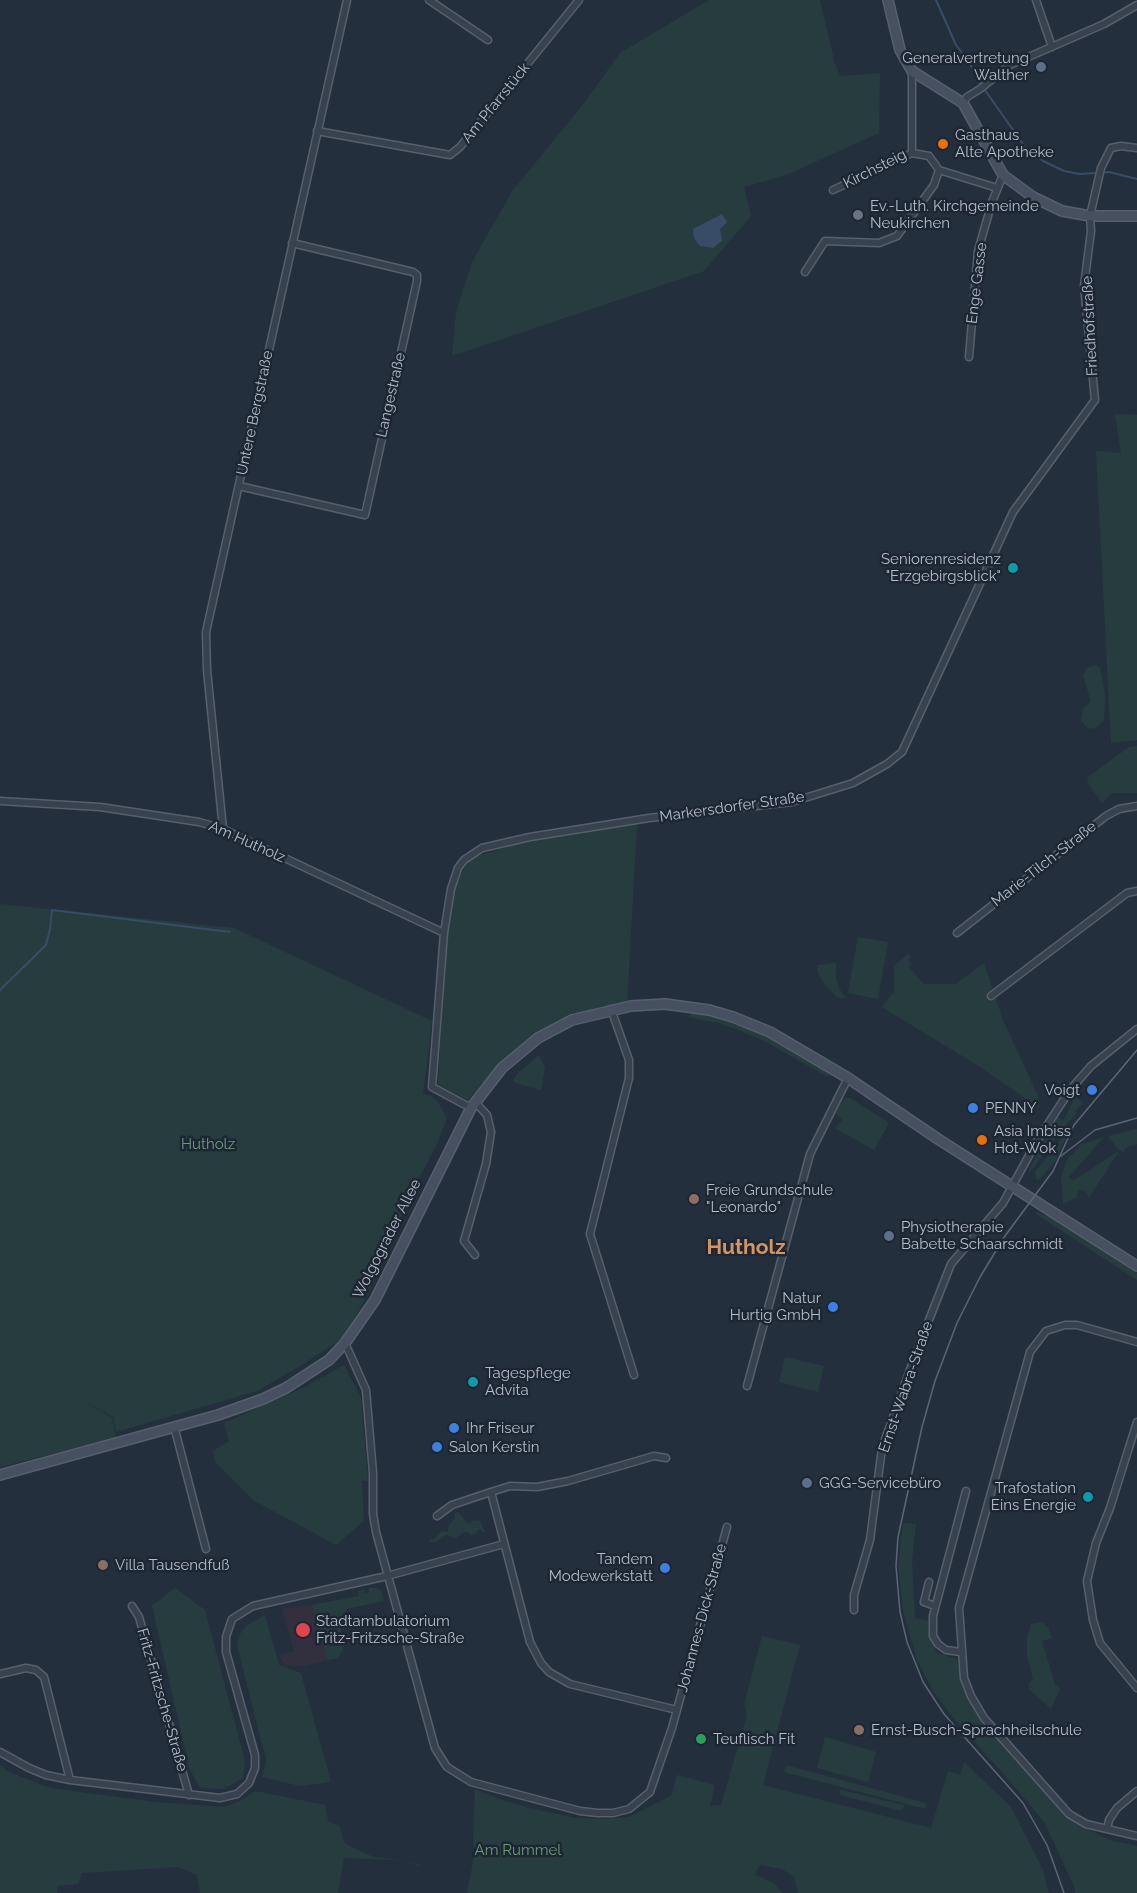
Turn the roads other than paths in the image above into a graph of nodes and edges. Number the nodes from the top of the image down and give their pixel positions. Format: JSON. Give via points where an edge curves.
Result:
{"nodes":[{"id":1,"x":347,"y":0,"type":"edge"},
{"id":2,"x":429,"y":0,"type":"edge"},
{"id":3,"x":579,"y":0,"type":"edge"},
{"id":4,"x":888,"y":0,"type":"edge"},
{"id":5,"x":1036,"y":0,"type":"edge"},
{"id":6,"x":1137,"y":5,"type":"edge"},
{"id":7,"x":488,"y":40,"type":"dead end"},
{"id":8,"x":1052,"y":47,"type":"junction"},
{"id":9,"x":912,"y":71,"type":"junction"},
{"id":10,"x":963,"y":103,"type":"junction"},
{"id":11,"x":317,"y":131,"type":"junction"},
{"id":12,"x":1137,"y":148,"type":"edge"},
{"id":13,"x":912,"y":153,"type":"junction"},
{"id":14,"x":939,"y":170,"type":"junction"},
{"id":15,"x":1003,"y":175,"type":"junction"},
{"id":16,"x":997,"y":188,"type":"junction"},
{"id":17,"x":833,"y":190,"type":"dead end"},
{"id":18,"x":1090,"y":216,"type":"junction"},
{"id":19,"x":1137,"y":216,"type":"edge"},
{"id":20,"x":292,"y":243,"type":"junction"},
{"id":21,"x":805,"y":272,"type":"dead end"},
{"id":22,"x":969,"y":357,"type":"dead end"},
{"id":23,"x":1095,"y":400,"type":"joint"},
{"id":24,"x":239,"y":486,"type":"junction"},
{"id":25,"x":0,"y":801,"type":"edge"},
{"id":26,"x":1137,"y":806,"type":"edge"},
{"id":27,"x":223,"y":830,"type":"junction"},
{"id":28,"x":1137,"y":891,"type":"edge"},
{"id":29,"x":444,"y":933,"type":"junction"},
{"id":30,"x":957,"y":933,"type":"dead end"},
{"id":31,"x":991,"y":996,"type":"dead end"},
{"id":32,"x":611,"y":1009,"type":"junction"},
{"id":33,"x":1137,"y":1029,"type":"edge"},
{"id":34,"x":848,"y":1078,"type":"junction"},
{"id":35,"x":473,"y":1105,"type":"junction"},
{"id":36,"x":1012,"y":1186,"type":"junction"},
{"id":37,"x":475,"y":1254,"type":"dead end"},
{"id":38,"x":1137,"y":1266,"type":"edge"},
{"id":39,"x":1137,"y":1342,"type":"edge"},
{"id":40,"x":345,"y":1343,"type":"junction"},
{"id":41,"x":634,"y":1375,"type":"dead end"},
{"id":42,"x":747,"y":1386,"type":"dead end"},
{"id":43,"x":1137,"y":1422,"type":"edge"},
{"id":44,"x":174,"y":1426,"type":"junction"},
{"id":45,"x":666,"y":1458,"type":"dead end"},
{"id":46,"x":0,"y":1475,"type":"edge"},
{"id":47,"x":966,"y":1491,"type":"dead end"},
{"id":48,"x":491,"y":1492,"type":"junction"},
{"id":49,"x":437,"y":1516,"type":"dead end"},
{"id":50,"x":727,"y":1527,"type":"dead end"},
{"id":51,"x":504,"y":1544,"type":"junction"},
{"id":52,"x":206,"y":1549,"type":"dead end"},
{"id":53,"x":387,"y":1576,"type":"junction"},
{"id":54,"x":928,"y":1582,"type":"dead end"},
{"id":55,"x":132,"y":1606,"type":"dead end"},
{"id":56,"x":935,"y":1606,"type":"junction"},
{"id":57,"x":854,"y":1610,"type":"dead end"},
{"id":58,"x":961,"y":1652,"type":"junction"},
{"id":59,"x":0,"y":1674,"type":"edge"},
{"id":60,"x":1137,"y":1688,"type":"edge"},
{"id":61,"x":677,"y":1710,"type":"junction"},
{"id":62,"x":0,"y":1752,"type":"edge"},
{"id":63,"x":70,"y":1780,"type":"junction"},
{"id":64,"x":1137,"y":1791,"type":"edge"},
{"id":65,"x":189,"y":1795,"type":"junction"},
{"id":66,"x":1107,"y":1829,"type":"junction"},
{"id":67,"x":1137,"y":1836,"type":"edge"}],
"edges":[{"from":1,"to":11,"type":"street","name":"Untere Bergstraße"},
{"from":2,"to":7,"type":"street"},
{"from":3,"to":11,"type":"street","name":"Am Pfarrstück","via":[[450,155]]},
{"from":4,"to":9,"type":"main road","via":[[900,50]]},
{"from":5,"to":8,"type":"street"},
{"from":6,"to":8,"type":"street"},
{"from":8,"to":10,"type":"street","via":[[1010,65]]},
{"from":9,"to":10,"type":"main road"},
{"from":9,"to":13,"type":"street","name":"Kirchsteig"},
{"from":10,"to":15,"type":"main road"},
{"from":11,"to":20,"type":"street","name":"Untere Bergstraße"},
{"from":12,"to":18,"type":"street","name":"Friedhofstraße","via":[[1111,148],[1101,168]]},
{"from":13,"to":14,"type":"street","via":[[929,156]]},
{"from":13,"to":17,"type":"street","name":"Kirchsteig"},
{"from":14,"to":16,"type":"street"},
{"from":14,"to":21,"type":"street","via":[[934,184],[897,236],[879,243],[825,242]]},
{"from":15,"to":16,"type":"street","name":"Enge Gasse"},
{"from":15,"to":18,"type":"main road","via":[[1033,197]]},
{"from":16,"to":22,"type":"street","name":"Enge Gasse","via":[[978,251]]},
{"from":18,"to":19,"type":"main road"},
{"from":18,"to":23,"type":"street","name":"Friedhofstraße","via":[[1084,286]]},
{"from":20,"to":24,"type":"street","name":"Untere Bergstraße"},
{"from":20,"to":24,"type":"street","name":"Langestraße","via":[[413,272],[417,281],[365,514]]},
{"from":23,"to":29,"type":"street","name":"Markersdorfer Straße","via":[[1013,512],[902,752],[853,783],[792,802],[649,818],[482,848],[458,868]]},
{"from":24,"to":27,"type":"street","name":"Untere Bergstraße","via":[[206,632]]},
{"from":25,"to":27,"type":"street","name":"Am Hutholz","via":[[109,808],[199,822]]},
{"from":26,"to":30,"type":"street","name":"Marie-Tilch-Straße","via":[[1106,816]]},
{"from":27,"to":29,"type":"street","name":"Am Hutholz"},
{"from":28,"to":31,"type":"street","via":[[1127,893]]},
{"from":29,"to":35,"type":"street","name":"Markersdorfer Straße","via":[[432,1087]]},
{"from":32,"to":34,"type":"main road","name":"Wolgograder Allee","via":[[665,1004],[709,1010],[770,1032]]},
{"from":32,"to":35,"type":"main road","name":"Wolgograder Allee","via":[[572,1020],[538,1038],[502,1068]]},
{"from":32,"to":41,"type":"street","via":[[629,1060],[630,1078],[590,1234]]},
{"from":33,"to":36,"type":"street","via":[[1091,1066],[1070,1090]]},
{"from":34,"to":36,"type":"main road","name":"Wolgograder Allee"},
{"from":34,"to":42,"type":"street","via":[[810,1154]]},
{"from":35,"to":37,"type":"street","via":[[487,1115],[491,1132],[464,1241]]},
{"from":35,"to":40,"type":"main road","name":"Wolgograder Allee","via":[[375,1300]]},
{"from":36,"to":38,"type":"main road","name":"Wolgograder Allee"},
{"from":36,"to":57,"type":"street","name":"Ernst-Wabra-Straße","via":[[1003,1203],[951,1264],[916,1353],[882,1448],[870,1540],[854,1595]]},
{"from":39,"to":58,"type":"street","via":[[1065,1324],[1046,1331],[1030,1352],[958,1608]]},
{"from":40,"to":44,"type":"main road","name":"Wolgograder Allee","via":[[329,1360],[286,1388],[218,1415]]},
{"from":40,"to":53,"type":"street","name":"Johannes-Dick-Straße","via":[[366,1390],[373,1514]]},
{"from":43,"to":60,"type":"street","via":[[1087,1581],[1100,1643]]},
{"from":44,"to":46,"type":"main road","name":"Wolgograder Allee"},
{"from":44,"to":52,"type":"street"},
{"from":45,"to":48,"type":"street","via":[[654,1456],[568,1481],[537,1487],[510,1486]]},
{"from":47,"to":56,"type":"street"},
{"from":48,"to":49,"type":"street","via":[[452,1504]]},
{"from":48,"to":51,"type":"street","name":"Johannes-Dick-Straße"},
{"from":50,"to":61,"type":"street","name":"Johannes-Dick-Straße"},
{"from":51,"to":53,"type":"street"},
{"from":51,"to":61,"type":"street","name":"Johannes-Dick-Straße","via":[[530,1642],[549,1672],[570,1684]]},
{"from":53,"to":61,"type":"street","name":"Johannes-Dick-Straße","via":[[435,1748],[447,1767],[471,1782],[579,1811],[618,1813],[650,1792]]},
{"from":53,"to":65,"type":"street","name":"Fritz-Fritzsche-Straße","via":[[253,1606],[232,1619],[226,1652],[255,1755],[255,1768],[249,1784],[237,1794],[220,1798]]},
{"from":54,"to":56,"type":"street","via":[[924,1602]]},
{"from":55,"to":65,"type":"street","name":"Fritz-Fritzsche-Straße","via":[[139,1617]]},
{"from":56,"to":58,"type":"street","via":[[933,1636],[946,1650]]},
{"from":58,"to":66,"type":"street","via":[[971,1696],[995,1731],[1069,1814],[1086,1824]]},
{"from":59,"to":63,"type":"street","via":[[26,1668],[44,1677]]},
{"from":62,"to":63,"type":"street","name":"Fritz-Fritzsche-Straße","via":[[46,1775]]},
{"from":63,"to":65,"type":"street","name":"Fritz-Fritzsche-Straße"},
{"from":64,"to":66,"type":"street","via":[[1117,1808]]},
{"from":66,"to":67,"type":"street"}]}
